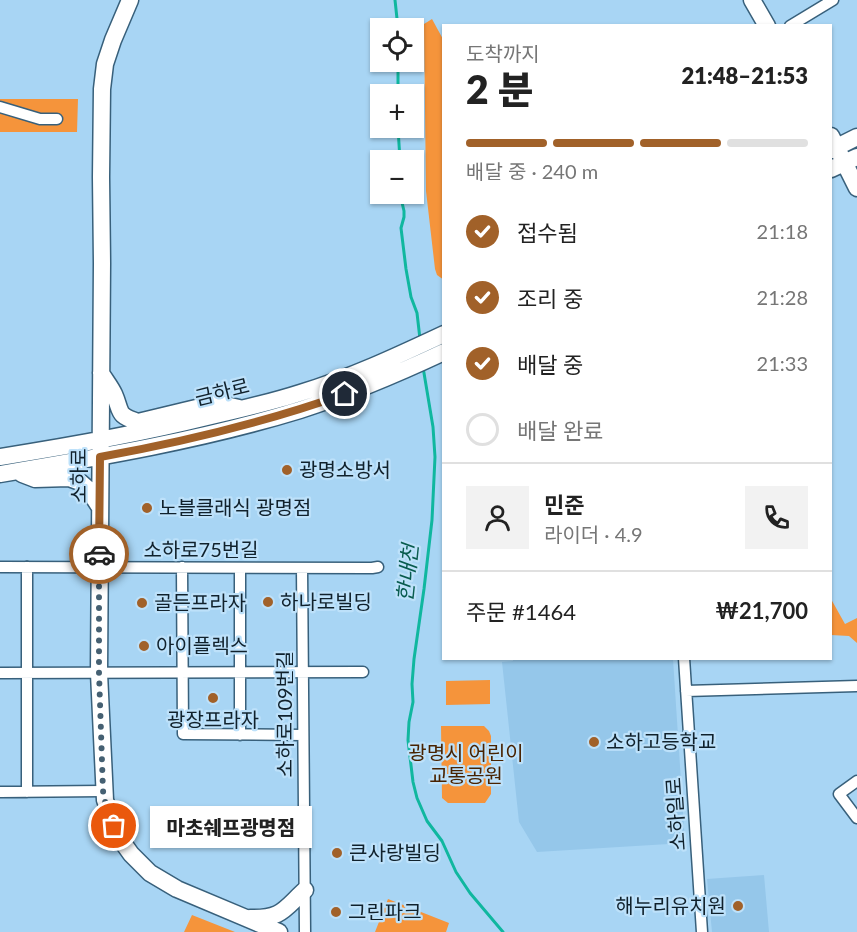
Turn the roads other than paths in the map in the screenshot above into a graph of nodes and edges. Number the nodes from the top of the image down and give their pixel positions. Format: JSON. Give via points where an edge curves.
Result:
{"nodes":[{"id":1,"x":130,"y":0,"type":"edge"},
{"id":2,"x":752,"y":0,"type":"edge"},
{"id":3,"x":833,"y":0,"type":"edge"},
{"id":4,"x":766,"y":24,"type":"edge"},
{"id":5,"x":793,"y":24,"type":"edge"},
{"id":6,"x":0,"y":107,"type":"edge"},
{"id":7,"x":57,"y":119,"type":"dead end"},
{"id":8,"x":857,"y":137,"type":"edge"},
{"id":9,"x":833,"y":144,"type":"edge"},
{"id":10,"x":844,"y":163,"type":"edge"},
{"id":11,"x":857,"y":188,"type":"edge"},
{"id":12,"x":442,"y":344,"type":"edge"},
{"id":13,"x":401,"y":363,"type":"junction"},
{"id":14,"x":101,"y":372,"type":"junction"},
{"id":15,"x":243,"y":409,"type":"junction"},
{"id":16,"x":100,"y":449,"type":"junction"},
{"id":17,"x":0,"y":457,"type":"edge"},
{"id":18,"x":8,"y":472,"type":"edge"},
{"id":19,"x":99,"y":507,"type":"junction"},
{"id":20,"x":0,"y":567,"type":"edge"},
{"id":21,"x":27,"y":567,"type":"junction"},
{"id":22,"x":99,"y":567,"type":"junction"},
{"id":23,"x":182,"y":567,"type":"junction"},
{"id":24,"x":378,"y":567,"type":"dead end"},
{"id":25,"x":240,"y":568,"type":"junction"},
{"id":26,"x":302,"y":568,"type":"junction"},
{"id":27,"x":684,"y":660,"type":"edge"},
{"id":28,"x":303,"y":672,"type":"junction"},
{"id":29,"x":363,"y":672,"type":"dead end"},
{"id":30,"x":27,"y":673,"type":"junction"},
{"id":31,"x":99,"y":673,"type":"junction"},
{"id":32,"x":182,"y":673,"type":"junction"},
{"id":33,"x":240,"y":673,"type":"junction"},
{"id":34,"x":0,"y":674,"type":"edge"},
{"id":35,"x":857,"y":686,"type":"edge"},
{"id":36,"x":686,"y":691,"type":"junction"},
{"id":37,"x":240,"y":735,"type":"junction"},
{"id":38,"x":303,"y":735,"type":"junction"},
{"id":39,"x":857,"y":781,"type":"edge"},
{"id":40,"x":103,"y":791,"type":"junction"},
{"id":41,"x":0,"y":792,"type":"edge"},
{"id":42,"x":27,"y":792,"type":"junction"},
{"id":43,"x":857,"y":818,"type":"edge"},
{"id":44,"x":305,"y":890,"type":"junction"},
{"id":45,"x":245,"y":917,"type":"junction"},
{"id":46,"x":279,"y":932,"type":"edge"},
{"id":47,"x":305,"y":932,"type":"edge"},
{"id":48,"x":702,"y":932,"type":"edge"}],
"edges":[{"from":1,"to":14,"type":"street","name":"소하로","via":[[105,64],[102,88]]},
{"from":2,"to":4,"type":"street"},
{"from":3,"to":5,"type":"street"},
{"from":6,"to":7,"type":"street","via":[[40,119]]},
{"from":8,"to":9,"type":"street"},
{"from":9,"to":10,"type":"street"},
{"from":10,"to":11,"type":"street"},
{"from":12,"to":13,"type":"street","name":"금하로"},
{"from":13,"to":15,"type":"street","name":"금하로","via":[[361,371]]},
{"from":13,"to":16,"type":"street","name":"금하로","via":[[368,386],[300,410],[143,449]]},
{"from":14,"to":15,"type":"street","via":[[118,410],[138,422],[217,403]]},
{"from":14,"to":16,"type":"street","name":"소하로"},
{"from":15,"to":16,"type":"street","name":"금하로","via":[[140,433]]},
{"from":16,"to":17,"type":"street","name":"금하로"},
{"from":16,"to":18,"type":"street","name":"금하로"},
{"from":16,"to":19,"type":"street","name":"소하로"},
{"from":18,"to":19,"type":"street","via":[[35,479],[69,478],[80,482]]},
{"from":19,"to":22,"type":"street","name":"소하로"},
{"from":20,"to":21,"type":"street","name":"소하로75번길"},
{"from":21,"to":22,"type":"street","name":"소하로75번길"},
{"from":21,"to":30,"type":"street"},
{"from":22,"to":23,"type":"street","name":"소하로75번길"},
{"from":22,"to":31,"type":"street","name":"소하로"},
{"from":23,"to":25,"type":"street","name":"소하로75번길"},
{"from":23,"to":32,"type":"street"},
{"from":24,"to":26,"type":"street","name":"소하로75번길"},
{"from":25,"to":26,"type":"street","name":"소하로75번길"},
{"from":25,"to":33,"type":"street"},
{"from":26,"to":28,"type":"street","name":"소하로109번길"},
{"from":27,"to":36,"type":"street","name":"소하일로"},
{"from":28,"to":29,"type":"street"},
{"from":28,"to":33,"type":"street"},
{"from":28,"to":38,"type":"street","name":"소하로109번길"},
{"from":30,"to":31,"type":"street"},
{"from":30,"to":34,"type":"street"},
{"from":30,"to":42,"type":"street"},
{"from":31,"to":32,"type":"street"},
{"from":31,"to":40,"type":"street","name":"소하로"},
{"from":32,"to":33,"type":"street"},
{"from":32,"to":37,"type":"street","via":[[183,734]]},
{"from":33,"to":37,"type":"street"},
{"from":35,"to":36,"type":"street"},
{"from":36,"to":48,"type":"street","name":"소하일로"},
{"from":37,"to":38,"type":"street"},
{"from":38,"to":44,"type":"street","name":"소하로109번길"},
{"from":39,"to":43,"type":"street","via":[[839,794]]},
{"from":40,"to":42,"type":"street"},
{"from":40,"to":45,"type":"street","name":"소하로","via":[[121,840],[146,869],[177,889]]},
{"from":41,"to":42,"type":"street"},
{"from":44,"to":45,"type":"street","via":[[274,916]]},
{"from":44,"to":47,"type":"street","name":"소하로109번길"},
{"from":45,"to":46,"type":"street","name":"소하로"}]}
